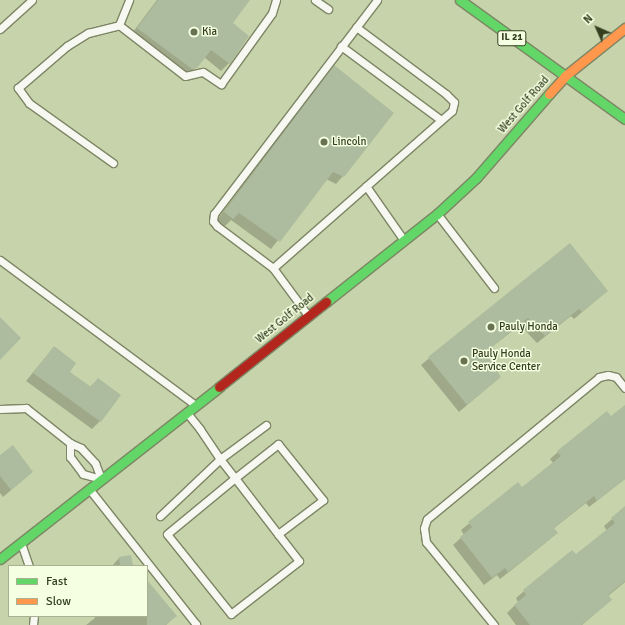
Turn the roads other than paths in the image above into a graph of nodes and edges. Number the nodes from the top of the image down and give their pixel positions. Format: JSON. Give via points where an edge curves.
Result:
{"nodes":[{"id":1,"x":32,"y":0,"type":"edge"},
{"id":2,"x":129,"y":0,"type":"edge"},
{"id":3,"x":276,"y":0,"type":"edge"},
{"id":4,"x":315,"y":0,"type":"edge"},
{"id":5,"x":377,"y":0,"type":"edge"},
{"id":6,"x":460,"y":0,"type":"edge"},
{"id":7,"x":328,"y":9,"type":"dead end"},
{"id":8,"x":119,"y":25,"type":"junction"},
{"id":9,"x":1,"y":27,"type":"edge"},
{"id":10,"x":356,"y":27,"type":"junction"},
{"id":11,"x":625,"y":28,"type":"edge"},
{"id":12,"x":341,"y":46,"type":"junction"},
{"id":13,"x":564,"y":76,"type":"junction"},
{"id":14,"x":625,"y":119,"type":"edge"},
{"id":15,"x":441,"y":120,"type":"junction"},
{"id":16,"x":113,"y":163,"type":"dead end"},
{"id":17,"x":366,"y":186,"type":"junction"},
{"id":18,"x":437,"y":214,"type":"junction"},
{"id":19,"x":403,"y":240,"type":"junction"},
{"id":20,"x":0,"y":260,"type":"edge"},
{"id":21,"x":273,"y":268,"type":"junction"},
{"id":22,"x":494,"y":288,"type":"dead end"},
{"id":23,"x":308,"y":316,"type":"junction"},
{"id":24,"x":625,"y":388,"type":"edge"},
{"id":25,"x":196,"y":406,"type":"junction"},
{"id":26,"x":0,"y":409,"type":"edge"},
{"id":27,"x":186,"y":413,"type":"junction"},
{"id":28,"x":266,"y":425,"type":"dead end"},
{"id":29,"x":70,"y":443,"type":"junction"},
{"id":30,"x":220,"y":459,"type":"junction"},
{"id":31,"x":235,"y":478,"type":"junction"},
{"id":32,"x":101,"y":479,"type":"junction"},
{"id":33,"x":89,"y":488,"type":"junction"},
{"id":34,"x":160,"y":516,"type":"dead end"},
{"id":35,"x":278,"y":534,"type":"junction"},
{"id":36,"x":21,"y":544,"type":"junction"},
{"id":37,"x":0,"y":559,"type":"edge"},
{"id":38,"x":29,"y":565,"type":"edge"},
{"id":39,"x":195,"y":625,"type":"edge"},
{"id":40,"x":494,"y":625,"type":"edge"}],
"edges":[{"from":1,"to":9,"type":"lane"},
{"from":2,"to":8,"type":"lane"},
{"from":3,"to":8,"type":"lane","via":[[272,13],[221,84],[203,72],[185,76]]},
{"from":4,"to":7,"type":"lane"},
{"from":5,"to":10,"type":"lane"},
{"from":6,"to":13,"type":"street","number":"IL 21"},
{"from":8,"to":16,"type":"lane","via":[[88,33],[67,46],[18,88],[29,103]]},
{"from":10,"to":12,"type":"lane"},
{"from":10,"to":15,"type":"lane","via":[[454,102],[452,111]]},
{"from":11,"to":13,"type":"street","name":"West Golf Road"},
{"from":12,"to":15,"type":"lane"},
{"from":12,"to":21,"type":"lane","via":[[214,214],[213,221],[217,226]]},
{"from":13,"to":14,"type":"street","number":"IL 21"},
{"from":13,"to":18,"type":"street","name":"West Golf Road","via":[[476,178]]},
{"from":15,"to":17,"type":"lane"},
{"from":17,"to":19,"type":"lane"},
{"from":17,"to":21,"type":"lane"},
{"from":18,"to":19,"type":"street","name":"West Golf Road"},
{"from":18,"to":22,"type":"lane"},
{"from":19,"to":23,"type":"street","name":"West Golf Road"},
{"from":20,"to":25,"type":"lane"},
{"from":21,"to":23,"type":"lane"},
{"from":23,"to":25,"type":"street","name":"West Golf Road"},
{"from":24,"to":40,"type":"lane","via":[[616,377],[608,375],[599,378],[427,519],[424,528],[426,542]]},
{"from":25,"to":27,"type":"street","name":"West Golf Road"},
{"from":26,"to":29,"type":"lane","via":[[26,408]]},
{"from":27,"to":30,"type":"lane"},
{"from":27,"to":32,"type":"street","name":"West Golf Road"},
{"from":28,"to":30,"type":"lane"},
{"from":29,"to":32,"type":"lane","via":[[81,448],[95,463]]},
{"from":29,"to":32,"type":"lane","via":[[70,457],[83,474]]},
{"from":30,"to":31,"type":"lane"},
{"from":30,"to":34,"type":"lane"},
{"from":31,"to":35,"type":"lane"},
{"from":31,"to":35,"type":"lane","via":[[278,444],[323,500]]},
{"from":31,"to":35,"type":"lane","via":[[168,534],[231,614],[299,561]]},
{"from":32,"to":33,"type":"street","name":"West Golf Road"},
{"from":33,"to":36,"type":"street","name":"West Golf Road"},
{"from":33,"to":39,"type":"lane"},
{"from":36,"to":37,"type":"street","name":"West Golf Road"},
{"from":36,"to":38,"type":"lane"}]}
